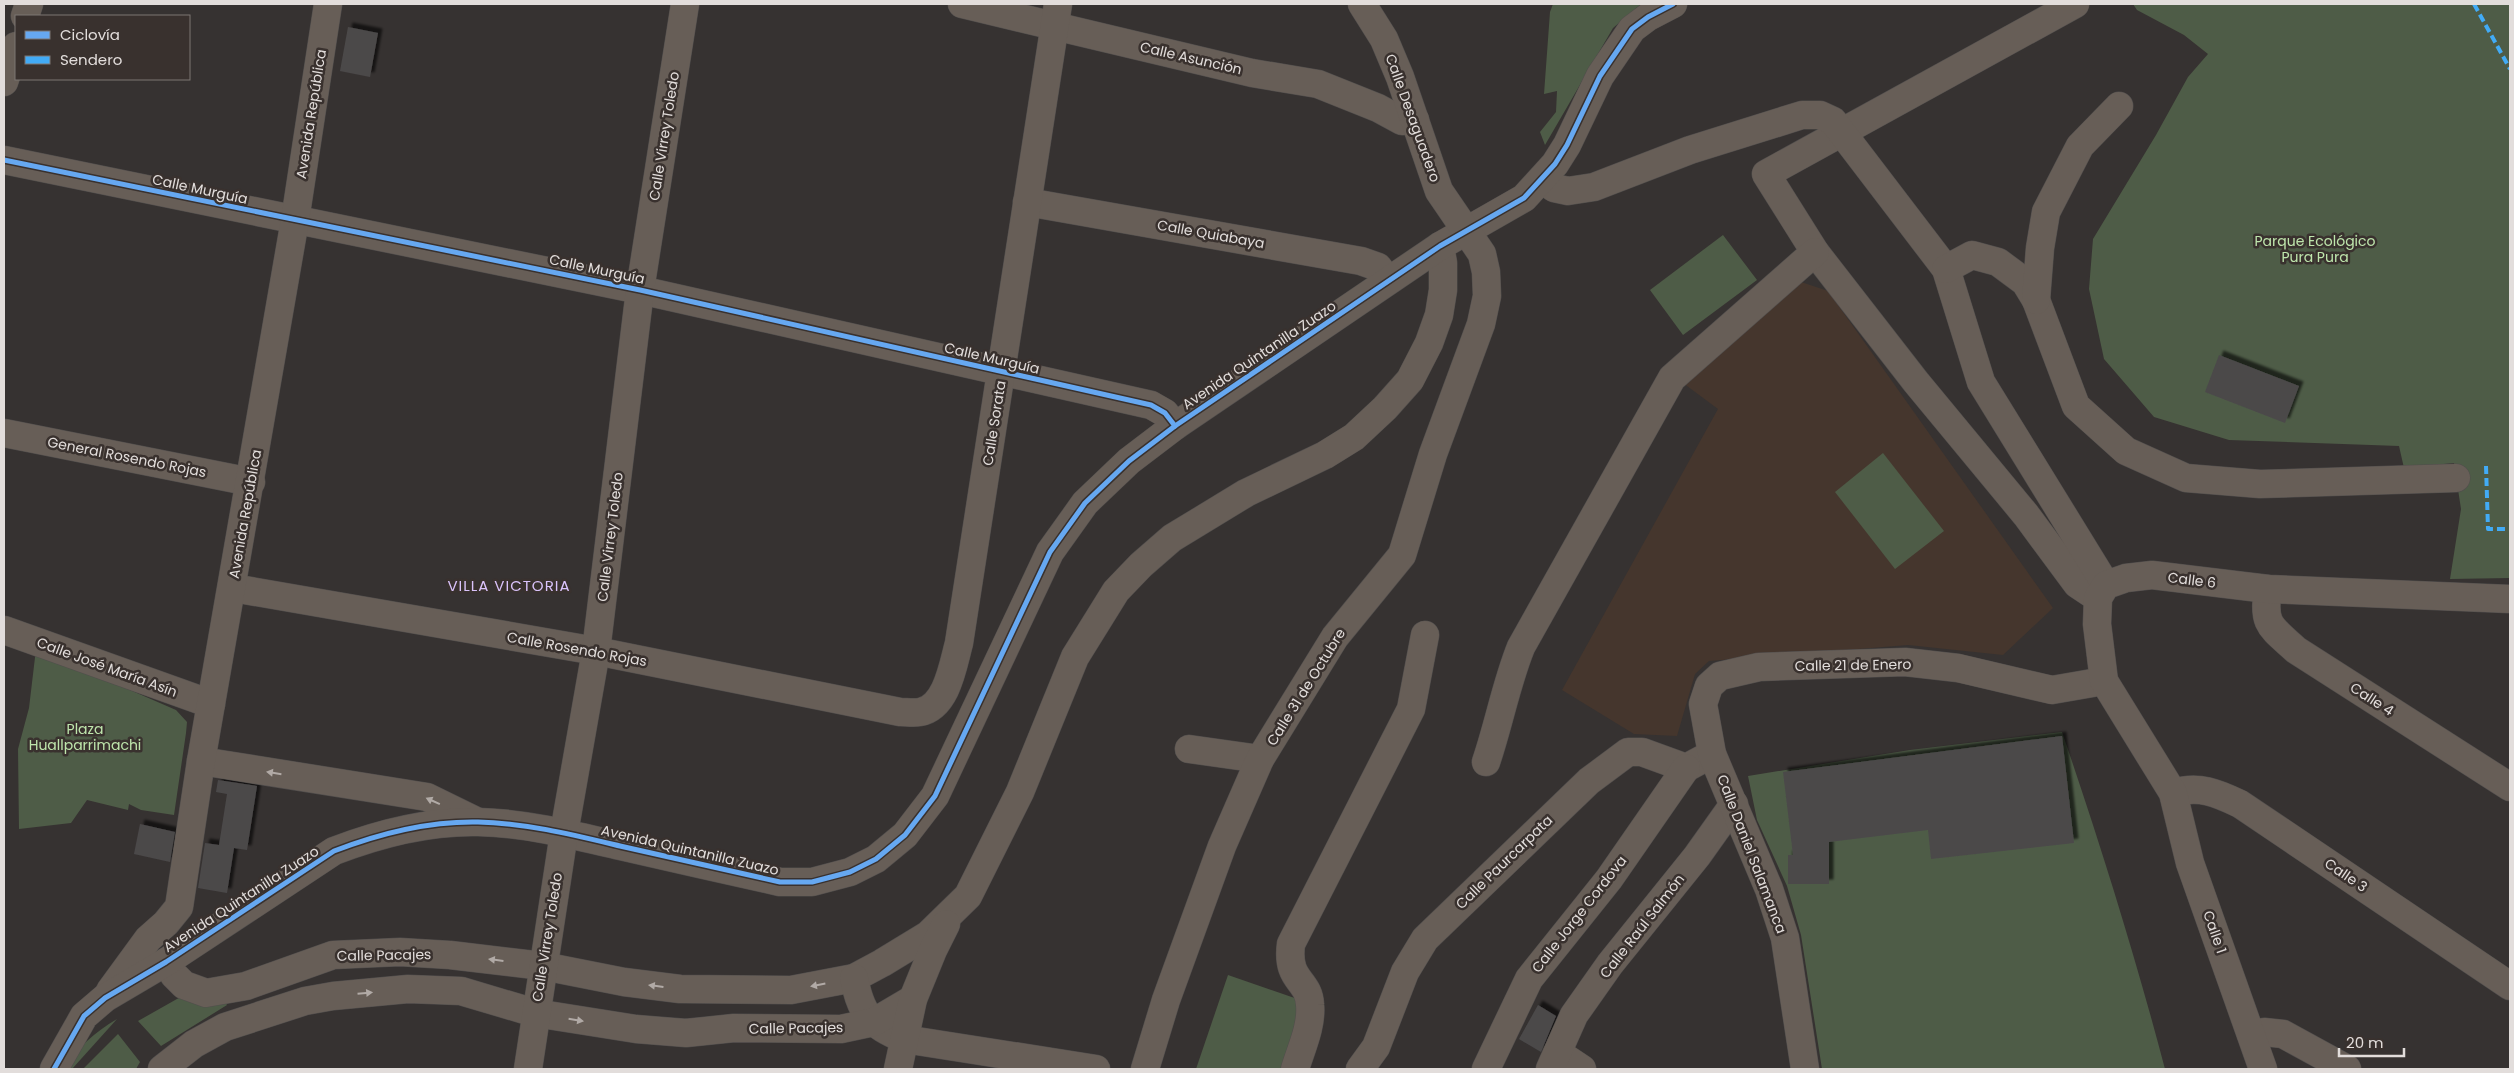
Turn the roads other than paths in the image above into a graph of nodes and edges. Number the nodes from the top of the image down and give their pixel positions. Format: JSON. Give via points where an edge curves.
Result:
{"nodes":[{"id":1,"x":328,"y":4,"type":"edge"},
{"id":2,"x":685,"y":4,"type":"edge"},
{"id":3,"x":962,"y":4,"type":"edge"},
{"id":4,"x":1362,"y":4,"type":"edge"},
{"id":5,"x":1673,"y":4,"type":"edge"},
{"id":6,"x":2075,"y":4,"type":"edge"},
{"id":7,"x":1056,"y":15,"type":"edge"},
{"id":8,"x":15,"y":49,"type":"edge"},
{"id":9,"x":4,"y":82,"type":"edge"},
{"id":10,"x":2120,"y":106,"type":"dead end"},
{"id":11,"x":1415,"y":120,"type":"junction"},
{"id":12,"x":1843,"y":132,"type":"junction"},
{"id":13,"x":4,"y":160,"type":"edge"},
{"id":14,"x":1542,"y":179,"type":"junction"},
{"id":15,"x":1027,"y":202,"type":"junction"},
{"id":16,"x":295,"y":220,"type":"junction"},
{"id":17,"x":1466,"y":231,"type":"junction"},
{"id":18,"x":1440,"y":246,"type":"junction"},
{"id":19,"x":1815,"y":252,"type":"junction"},
{"id":20,"x":1946,"y":269,"type":"junction"},
{"id":21,"x":1388,"y":280,"type":"junction"},
{"id":22,"x":640,"y":290,"type":"junction"},
{"id":23,"x":2036,"y":300,"type":"junction"},
{"id":24,"x":1002,"y":372,"type":"junction"},
{"id":25,"x":1175,"y":426,"type":"junction"},
{"id":26,"x":4,"y":433,"type":"edge"},
{"id":27,"x":2456,"y":478,"type":"dead end"},
{"id":28,"x":251,"y":482,"type":"junction"},
{"id":29,"x":233,"y":588,"type":"junction"},
{"id":30,"x":2268,"y":589,"type":"junction"},
{"id":31,"x":2102,"y":591,"type":"junction"},
{"id":32,"x":2510,"y":599,"type":"edge"},
{"id":33,"x":4,"y":630,"type":"edge"},
{"id":34,"x":1426,"y":635,"type":"dead end"},
{"id":35,"x":596,"y":652,"type":"junction"},
{"id":36,"x":1720,"y":676,"type":"joint"},
{"id":37,"x":2104,"y":681,"type":"junction"},
{"id":38,"x":211,"y":704,"type":"junction"},
{"id":39,"x":921,"y":712,"type":"joint"},
{"id":40,"x":1189,"y":749,"type":"dead end"},
{"id":41,"x":1712,"y":754,"type":"junction"},
{"id":42,"x":1260,"y":758,"type":"junction"},
{"id":43,"x":201,"y":761,"type":"junction"},
{"id":44,"x":1486,"y":762,"type":"dead end"},
{"id":45,"x":1686,"y":768,"type":"junction"},
{"id":46,"x":2510,"y":787,"type":"edge"},
{"id":47,"x":2173,"y":793,"type":"junction"},
{"id":48,"x":1734,"y":804,"type":"junction"},
{"id":49,"x":477,"y":822,"type":"junction"},
{"id":50,"x":564,"y":833,"type":"junction"},
{"id":51,"x":952,"y":914,"type":"junction"},
{"id":52,"x":166,"y":962,"type":"junction"},
{"id":53,"x":882,"y":963,"type":"junction"},
{"id":54,"x":304,"y":964,"type":"junction"},
{"id":55,"x":543,"y":966,"type":"junction"},
{"id":56,"x":854,"y":978,"type":"junction"},
{"id":57,"x":2510,"y":986,"type":"edge"},
{"id":58,"x":105,"y":998,"type":"junction"},
{"id":59,"x":316,"y":998,"type":"junction"},
{"id":60,"x":913,"y":1000,"type":"junction"},
{"id":61,"x":535,"y":1013,"type":"junction"},
{"id":62,"x":874,"y":1022,"type":"junction"},
{"id":63,"x":2251,"y":1034,"type":"junction"},
{"id":64,"x":904,"y":1039,"type":"junction"},
{"id":65,"x":194,"y":1044,"type":"junction"},
{"id":66,"x":1554,"y":1061,"type":"edge"},
{"id":67,"x":54,"y":1069,"type":"edge"},
{"id":68,"x":162,"y":1069,"type":"edge"},
{"id":69,"x":179,"y":1069,"type":"edge"},
{"id":70,"x":528,"y":1069,"type":"edge"},
{"id":71,"x":898,"y":1069,"type":"edge"},
{"id":72,"x":1096,"y":1069,"type":"edge"},
{"id":73,"x":1144,"y":1069,"type":"edge"},
{"id":74,"x":1295,"y":1069,"type":"edge"},
{"id":75,"x":1360,"y":1069,"type":"edge"},
{"id":76,"x":1486,"y":1069,"type":"edge"},
{"id":77,"x":1582,"y":1069,"type":"edge"},
{"id":78,"x":1806,"y":1069,"type":"edge"},
{"id":79,"x":2263,"y":1069,"type":"edge"},
{"id":80,"x":2347,"y":1069,"type":"edge"}],
"edges":[{"from":1,"to":16,"type":"street","name":"Avenida República"},
{"from":2,"to":22,"type":"street","name":"Calle Virrey Toledo"},
{"from":3,"to":7,"type":"street","name":"Calle Asunción"},
{"from":4,"to":11,"type":"street","name":"Calle Desaguadero","via":[[1384,39]]},
{"from":5,"to":14,"type":"street","name":"Avenida Quintanilla Zuazo","via":[[1648,17],[1622,42],[1600,76],[1567,145]]},
{"from":6,"to":12,"type":"street"},
{"from":7,"to":11,"type":"street","name":"Calle Asunción","via":[[1252,73],[1318,84],[1402,121]]},
{"from":7,"to":15,"type":"street","name":"Calle Sorata"},
{"from":8,"to":9,"type":"street"},
{"from":10,"to":23,"type":"street","via":[[2080,146],[2046,212]]},
{"from":11,"to":17,"type":"street","name":"Calle Desaguadero","via":[[1439,191]]},
{"from":12,"to":14,"type":"street","via":[[1833,120],[1820,115],[1802,115],[1690,150],[1594,187],[1568,191],[1554,188]]},
{"from":12,"to":19,"type":"street","via":[[1766,174]]},
{"from":12,"to":20,"type":"street"},
{"from":13,"to":16,"type":"street","name":"Calle Murguía"},
{"from":14,"to":17,"type":"street","name":"Avenida Quintanilla Zuazo","via":[[1524,198]]},
{"from":15,"to":21,"type":"street","name":"Calle Quiabaya","via":[[1361,261],[1378,267]]},
{"from":15,"to":24,"type":"street","name":"Calle Sorata"},
{"from":16,"to":22,"type":"street","name":"Calle Murguía"},
{"from":16,"to":28,"type":"street","name":"Avenida República"},
{"from":17,"to":18,"type":"street","name":"Avenida Quintanilla Zuazo"},
{"from":17,"to":42,"type":"street","name":"Calle 31 de Octubre","via":[[1482,254],[1487,296],[1481,324],[1433,454],[1402,555],[1335,637]]},
{"from":18,"to":21,"type":"street","name":"Avenida Quintanilla Zuazo"},
{"from":18,"to":51,"type":"street","via":[[1444,264],[1439,315],[1410,380],[1385,408],[1354,437],[1246,492],[1172,538],[1116,591],[1075,657],[1027,776],[994,845],[968,896]]},
{"from":19,"to":31,"type":"street","via":[[1916,382],[2026,515],[2077,584]]},
{"from":19,"to":44,"type":"street","via":[[1672,378],[1521,647],[1509,676],[1498,729]]},
{"from":20,"to":23,"type":"street","via":[[1972,255],[1998,262],[2025,282]]},
{"from":20,"to":31,"type":"street","via":[[1981,382]]},
{"from":21,"to":25,"type":"street","name":"Avenida Quintanilla Zuazo"},
{"from":22,"to":24,"type":"street","name":"Calle Murguía"},
{"from":22,"to":35,"type":"street","name":"Calle Virrey Toledo"},
{"from":23,"to":27,"type":"street","via":[[2076,406],[2126,451],[2186,478],[2260,484]]},
{"from":24,"to":25,"type":"street","name":"Calle Murguía","via":[[1150,405],[1165,413]]},
{"from":24,"to":39,"type":"street","name":"Calle Sorata","via":[[959,644],[945,688],[934,704]]},
{"from":25,"to":50,"type":"street","name":"Avenida Quintanilla Zuazo","via":[[1129,461],[1085,503],[1068,525],[1050,552],[935,796],[906,835],[876,859],[850,872],[812,882],[780,882]]},
{"from":26,"to":28,"type":"street","name":"General Rosendo Rojas"},
{"from":28,"to":29,"type":"street","name":"Avenida República"},
{"from":29,"to":35,"type":"street","name":"Calle Rosendo Rojas"},
{"from":29,"to":38,"type":"street","name":"Avenida República"},
{"from":30,"to":31,"type":"street","name":"Calle 6","via":[[2152,575],[2126,578]]},
{"from":30,"to":32,"type":"street","name":"Calle 6"},
{"from":30,"to":46,"type":"street","name":"Calle 4","via":[[2264,612],[2272,628],[2296,650]]},
{"from":31,"to":37,"type":"street","via":[[2098,624]]},
{"from":33,"to":38,"type":"street","name":"Calle José María Asín"},
{"from":34,"to":74,"type":"street","via":[[1411,709],[1291,944],[1289,961],[1295,978],[1308,992],[1310,1005],[1309,1022]]},
{"from":35,"to":39,"type":"street","name":"Calle Rosendo Rojas","via":[[900,712]]},
{"from":35,"to":50,"type":"street","name":"Calle Virrey Toledo"},
{"from":36,"to":37,"type":"street","name":"Calle 21 de Enero","via":[[1759,667],[1905,662],[1958,668],[2052,690]]},
{"from":36,"to":41,"type":"street","name":"Calle Daniel Salamanca","via":[[1709,686],[1703,704]]},
{"from":37,"to":47,"type":"street"},
{"from":38,"to":43,"type":"street","name":"Avenida República"},
{"from":40,"to":42,"type":"street"},
{"from":41,"to":45,"type":"street"},
{"from":41,"to":48,"type":"street","name":"Calle Daniel Salamanca"},
{"from":42,"to":73,"type":"street","name":"Calle 31 de Octubre","via":[[1222,846]]},
{"from":49,"to":43,"type":"street","one_way":true,"via":[[427,798]]},
{"from":43,"to":58,"type":"street","name":"Avenida República","via":[[179,907],[142,946]]},
{"from":45,"to":75,"type":"street","name":"Calle Paurcarpata","via":[[1642,752],[1628,752],[1589,781],[1425,939],[1404,972],[1376,1047]]},
{"from":45,"to":76,"type":"street","name":"Calle Jorge Cordova","via":[[1609,879],[1529,979]]},
{"from":47,"to":57,"type":"street","name":"Calle 3","via":[[2207,790],[2240,804]]},
{"from":47,"to":63,"type":"street","name":"Calle 1","via":[[2190,863]]},
{"from":48,"to":66,"type":"street","name":"Calle Raúl Salmón","via":[[1697,856],[1604,972],[1574,1015]]},
{"from":48,"to":78,"type":"street","name":"Calle Daniel Salamanca","via":[[1785,938]]},
{"from":49,"to":50,"type":"street","name":"Avenida Quintanilla Zuazo"},
{"from":49,"to":52,"type":"street","name":"Avenida Quintanilla Zuazo","via":[[394,832],[334,851]]},
{"from":50,"to":55,"type":"street","name":"Calle Virrey Toledo"},
{"from":51,"to":53,"type":"street","name":"Calle Pacajes","via":[[928,935]]},
{"from":51,"to":60,"type":"street"},
{"from":52,"to":54,"type":"street","name":"Calle Pacajes","via":[[184,985],[206,993],[246,986]]},
{"from":52,"to":58,"type":"street","name":"Avenida Quintanilla Zuazo"},
{"from":53,"to":56,"type":"street","name":"Calle Pacajes"},
{"from":53,"to":60,"type":"street","via":[[898,973]]},
{"from":55,"to":54,"type":"street","name":"Calle Pacajes","one_way":true,"via":[[400,952],[332,955]]},
{"from":54,"to":59,"type":"street"},
{"from":56,"to":55,"type":"street","name":"Calle Pacajes","one_way":true,"via":[[791,990],[680,989]]},
{"from":55,"to":61,"type":"street","name":"Calle Virrey Toledo"},
{"from":56,"to":62,"type":"street","via":[[863,1012]]},
{"from":58,"to":67,"type":"street","name":"Avenida Quintanilla Zuazo","via":[[84,1016]]},
{"from":59,"to":61,"type":"street","name":"Calle Pacajes","one_way":true,"via":[[408,989],[461,992]]},
{"from":59,"to":65,"type":"street","name":"Calle Pacajes","via":[[225,1027]]},
{"from":60,"to":62,"type":"street","name":"Calle Pacajes"},
{"from":60,"to":64,"type":"street"},
{"from":61,"to":62,"type":"street","name":"Calle Pacajes","one_way":true,"via":[[636,1029],[686,1033],[734,1028],[841,1029]]},
{"from":61,"to":70,"type":"street","name":"Calle Virrey Toledo"},
{"from":62,"to":64,"type":"street"},
{"from":63,"to":79,"type":"street","name":"Calle 1"},
{"from":63,"to":80,"type":"street","via":[[2284,1034]]},
{"from":64,"to":71,"type":"street"},
{"from":64,"to":72,"type":"street"},
{"from":65,"to":68,"type":"street","name":"Calle Pacajes"},
{"from":65,"to":69,"type":"street"},
{"from":66,"to":77,"type":"street","name":"Calle Raúl Salmón"}]}
